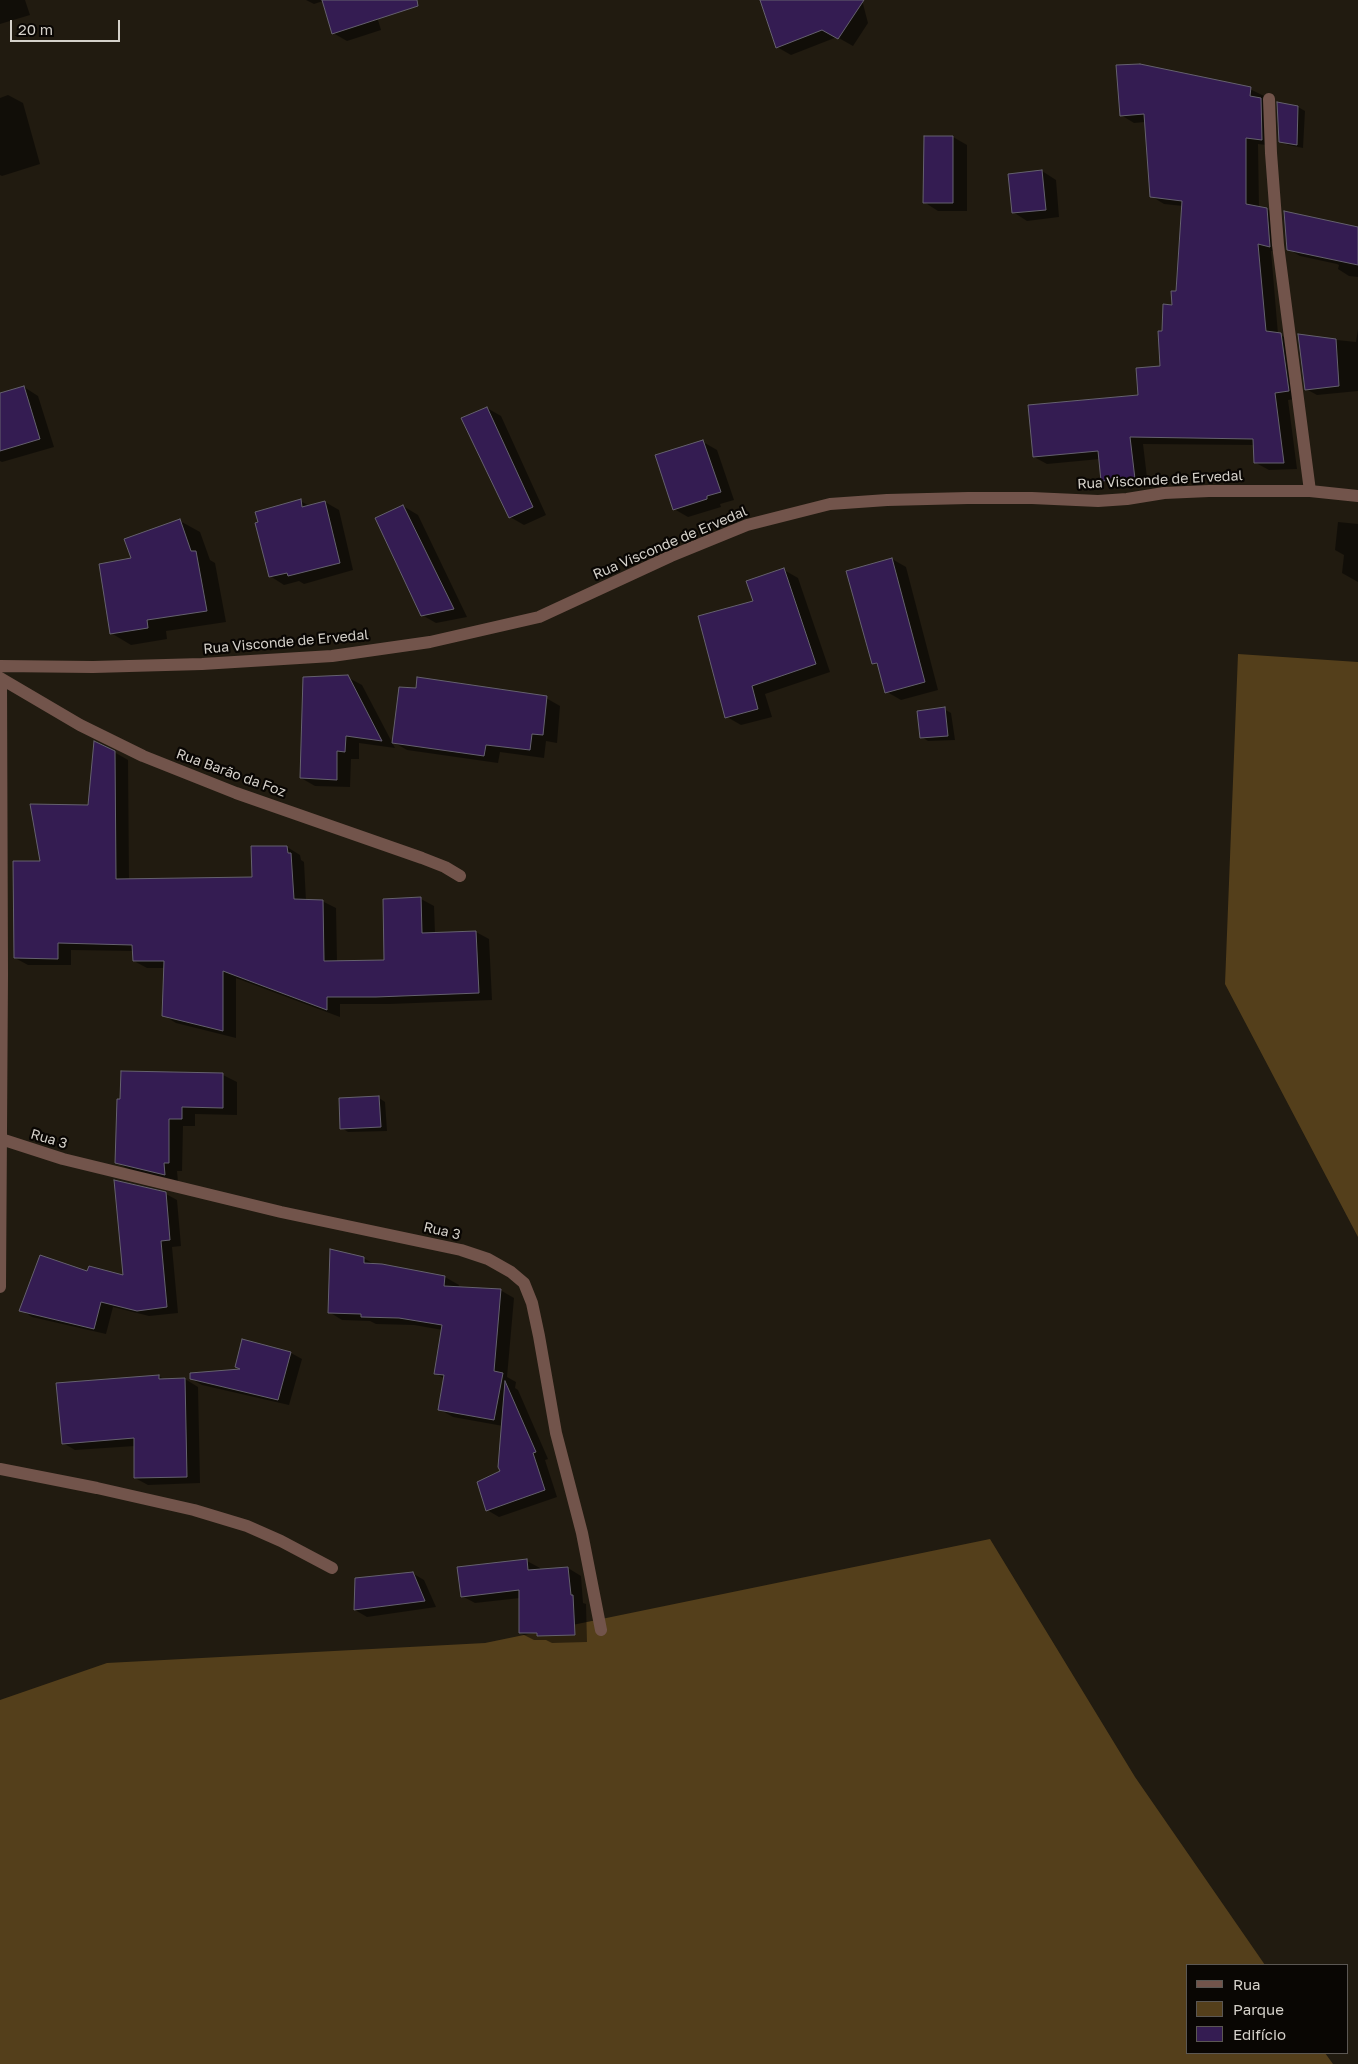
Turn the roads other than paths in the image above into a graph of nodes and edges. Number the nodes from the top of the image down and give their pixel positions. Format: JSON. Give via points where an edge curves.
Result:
{"nodes":[{"id":1,"x":1269,"y":99,"type":"dead end"},
{"id":2,"x":1310,"y":491,"type":"junction"},
{"id":3,"x":1358,"y":496,"type":"edge"},
{"id":4,"x":0,"y":674,"type":"edge"},
{"id":5,"x":460,"y":876,"type":"dead end"},
{"id":6,"x":1,"y":1139,"type":"junction"},
{"id":7,"x":0,"y":1287,"type":"edge"},
{"id":8,"x":0,"y":1469,"type":"edge"},
{"id":9,"x":332,"y":1568,"type":"dead end"},
{"id":10,"x":601,"y":1630,"type":"dead end"}],
"edges":[{"from":1,"to":2,"type":"street","via":[[1278,246]]},
{"from":2,"to":3,"type":"street","name":"Rua Visconde de Ervedal"},
{"from":2,"to":4,"type":"street","name":"Rua Visconde de Ervedal","via":[[1164,493],[1098,501],[968,498],[830,504],[747,525],[539,617],[430,642],[332,656]]},
{"from":4,"to":5,"type":"street","name":"Rua Barão da Foz","via":[[80,725],[143,756],[236,793],[422,858]]},
{"from":4,"to":6,"type":"street"},
{"from":6,"to":7,"type":"street"},
{"from":6,"to":10,"type":"street","name":"Rua 3","via":[[64,1159],[281,1212],[461,1250],[488,1259],[511,1272],[524,1283],[532,1303],[556,1433],[580,1524]]},
{"from":8,"to":9,"type":"street","via":[[194,1510],[247,1526]]}]}
